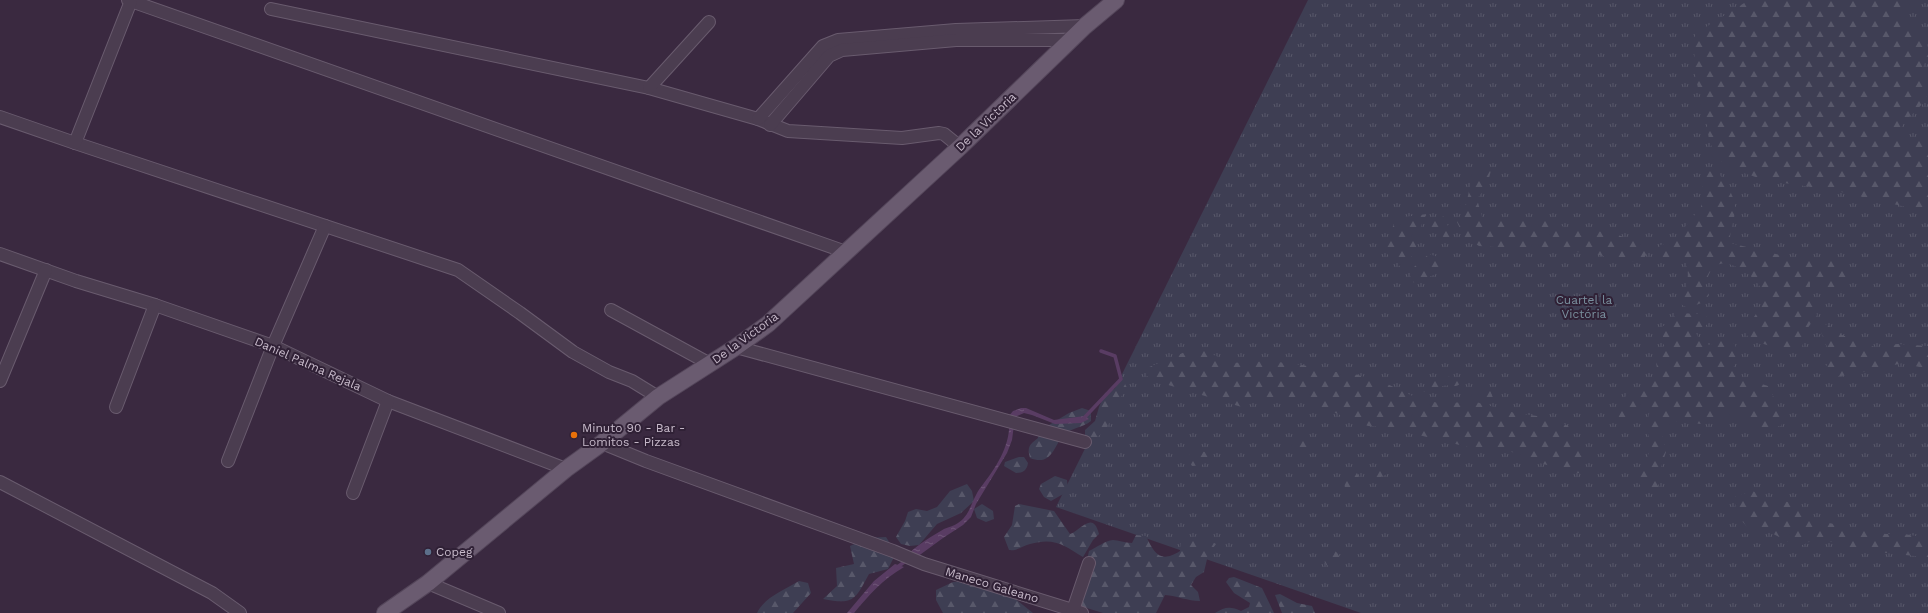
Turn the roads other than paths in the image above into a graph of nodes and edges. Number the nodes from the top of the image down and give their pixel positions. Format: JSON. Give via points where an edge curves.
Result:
{"nodes":[{"id":1,"x":130,"y":0,"type":"edge"},
{"id":2,"x":1116,"y":0,"type":"edge"},
{"id":3,"x":271,"y":9,"type":"dead end"},
{"id":4,"x":709,"y":22,"type":"dead end"},
{"id":5,"x":1085,"y":26,"type":"junction"},
{"id":6,"x":1070,"y":40,"type":"junction"},
{"id":7,"x":826,"y":51,"type":"junction"},
{"id":8,"x":649,"y":88,"type":"junction"},
{"id":9,"x":0,"y":116,"type":"edge"},
{"id":10,"x":758,"y":119,"type":"junction"},
{"id":11,"x":770,"y":125,"type":"junction"},
{"id":12,"x":75,"y":143,"type":"junction"},
{"id":13,"x":960,"y":147,"type":"junction"},
{"id":14,"x":325,"y":226,"type":"junction"},
{"id":15,"x":846,"y":252,"type":"junction"},
{"id":16,"x":0,"y":254,"type":"edge"},
{"id":17,"x":46,"y":270,"type":"junction"},
{"id":18,"x":155,"y":305,"type":"junction"},
{"id":19,"x":611,"y":310,"type":"dead end"},
{"id":20,"x":273,"y":346,"type":"junction"},
{"id":21,"x":736,"y":347,"type":"junction"},
{"id":22,"x":710,"y":364,"type":"junction"},
{"id":23,"x":0,"y":381,"type":"edge"},
{"id":24,"x":658,"y":397,"type":"junction"},
{"id":25,"x":388,"y":401,"type":"junction"},
{"id":26,"x":116,"y":407,"type":"dead end"},
{"id":27,"x":1085,"y":442,"type":"dead end"},
{"id":28,"x":602,"y":443,"type":"junction"},
{"id":29,"x":228,"y":461,"type":"dead end"},
{"id":30,"x":566,"y":469,"type":"junction"},
{"id":31,"x":0,"y":482,"type":"edge"},
{"id":32,"x":353,"y":492,"type":"dead end"},
{"id":33,"x":1089,"y":563,"type":"dead end"},
{"id":34,"x":428,"y":583,"type":"junction"},
{"id":35,"x":1075,"y":612,"type":"edge"},
{"id":36,"x":240,"y":613,"type":"edge"},
{"id":37,"x":385,"y":613,"type":"edge"},
{"id":38,"x":499,"y":613,"type":"edge"}],
"edges":[{"from":1,"to":12,"type":"street"},
{"from":1,"to":15,"type":"street"},
{"from":2,"to":5,"type":"main road","name":"De la Victoria"},
{"from":3,"to":8,"type":"street"},
{"from":4,"to":8,"type":"street"},
{"from":5,"to":6,"type":"main road","name":"De la Victoria"},
{"from":5,"to":7,"type":"street","via":[[956,30],[838,40]]},
{"from":6,"to":7,"type":"street","via":[[956,40]]},
{"from":6,"to":13,"type":"main road","name":"De la Victoria"},
{"from":7,"to":10,"type":"street"},
{"from":7,"to":11,"type":"street"},
{"from":8,"to":10,"type":"street"},
{"from":9,"to":12,"type":"street"},
{"from":10,"to":11,"type":"street"},
{"from":11,"to":13,"type":"street","via":[[795,131],[902,138],[939,133]]},
{"from":12,"to":14,"type":"street"},
{"from":13,"to":15,"type":"main road","name":"De la Victoria"},
{"from":14,"to":20,"type":"street"},
{"from":14,"to":24,"type":"street","via":[[458,270],[573,352]]},
{"from":15,"to":21,"type":"main road","name":"De la Victoria","via":[[768,324]]},
{"from":16,"to":17,"type":"street","name":"Daniel Palma Rejala"},
{"from":17,"to":18,"type":"street","name":"Daniel Palma Rejala"},
{"from":17,"to":23,"type":"street"},
{"from":18,"to":20,"type":"street","name":"Daniel Palma Rejala"},
{"from":18,"to":26,"type":"street"},
{"from":19,"to":22,"type":"street"},
{"from":20,"to":25,"type":"street","name":"Daniel Palma Rejala"},
{"from":20,"to":29,"type":"street"},
{"from":21,"to":22,"type":"main road","name":"De la Victoria"},
{"from":21,"to":27,"type":"street"},
{"from":22,"to":24,"type":"main road","name":"De la Victoria"},
{"from":24,"to":28,"type":"main road","name":"De la Victoria"},
{"from":25,"to":30,"type":"street","name":"Daniel Palma Rejala"},
{"from":25,"to":32,"type":"street"},
{"from":28,"to":30,"type":"main road","name":"De la Victoria"},
{"from":28,"to":35,"type":"street","name":"Maneco Galeano","via":[[924,564]]},
{"from":30,"to":34,"type":"main road","name":"De la Victoria"},
{"from":31,"to":36,"type":"street","via":[[212,593]]},
{"from":33,"to":35,"type":"street"},
{"from":34,"to":37,"type":"main road","name":"De la Victoria"},
{"from":34,"to":38,"type":"street"}]}
